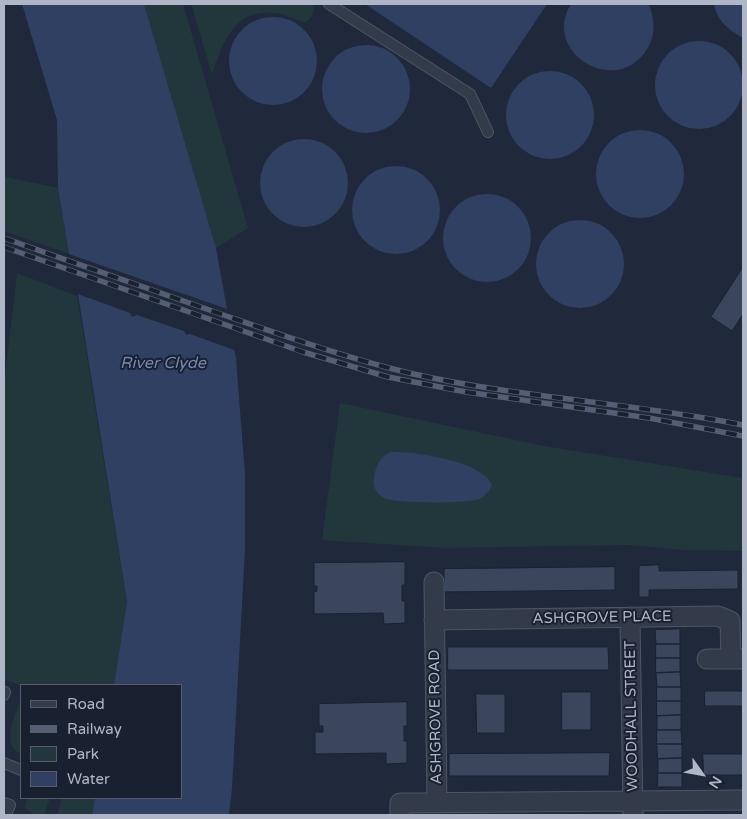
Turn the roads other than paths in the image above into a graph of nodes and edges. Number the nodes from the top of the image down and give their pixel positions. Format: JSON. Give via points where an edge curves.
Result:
{"nodes":[{"id":1,"x":328,"y":4,"type":"edge"},
{"id":2,"x":488,"y":132,"type":"dead end"},
{"id":3,"x":434,"y":582,"type":"dead end"},
{"id":4,"x":630,"y":617,"type":"junction"},
{"id":5,"x":434,"y":620,"type":"junction"},
{"id":6,"x":707,"y":659,"type":"dead end"},
{"id":7,"x":737,"y":659,"type":"edge"},
{"id":8,"x":4,"y":763,"type":"edge"},
{"id":9,"x":20,"y":770,"type":"edge"},
{"id":10,"x":743,"y":800,"type":"edge"},
{"id":11,"x":4,"y":803,"type":"edge"},
{"id":12,"x":437,"y":803,"type":"junction"},
{"id":13,"x":633,"y":809,"type":"edge"},
{"id":14,"x":6,"y":815,"type":"edge"},
{"id":15,"x":400,"y":815,"type":"edge"}],
"edges":[{"from":1,"to":2,"type":"lane","via":[[470,94]]},
{"from":3,"to":5,"type":"street","name":"ASHGROVE ROAD"},
{"from":4,"to":5,"type":"street","name":"ASHGROVE PLACE"},
{"from":4,"to":7,"type":"street","name":"ASHGROVE PLACE","via":[[723,617],[730,621]]},
{"from":4,"to":13,"type":"street","name":"WOODHALL STREET"},
{"from":5,"to":12,"type":"street","name":"ASHGROVE ROAD"},
{"from":6,"to":7,"type":"street","name":"ASHGROVE PLACE"},
{"from":8,"to":9,"type":"lane"},
{"from":10,"to":13,"type":"street"},
{"from":11,"to":14,"type":"lane","via":[[10,805]]},
{"from":12,"to":13,"type":"street"},
{"from":12,"to":15,"type":"street","name":"ASHGROVE ROAD","via":[[400,803]]}]}
